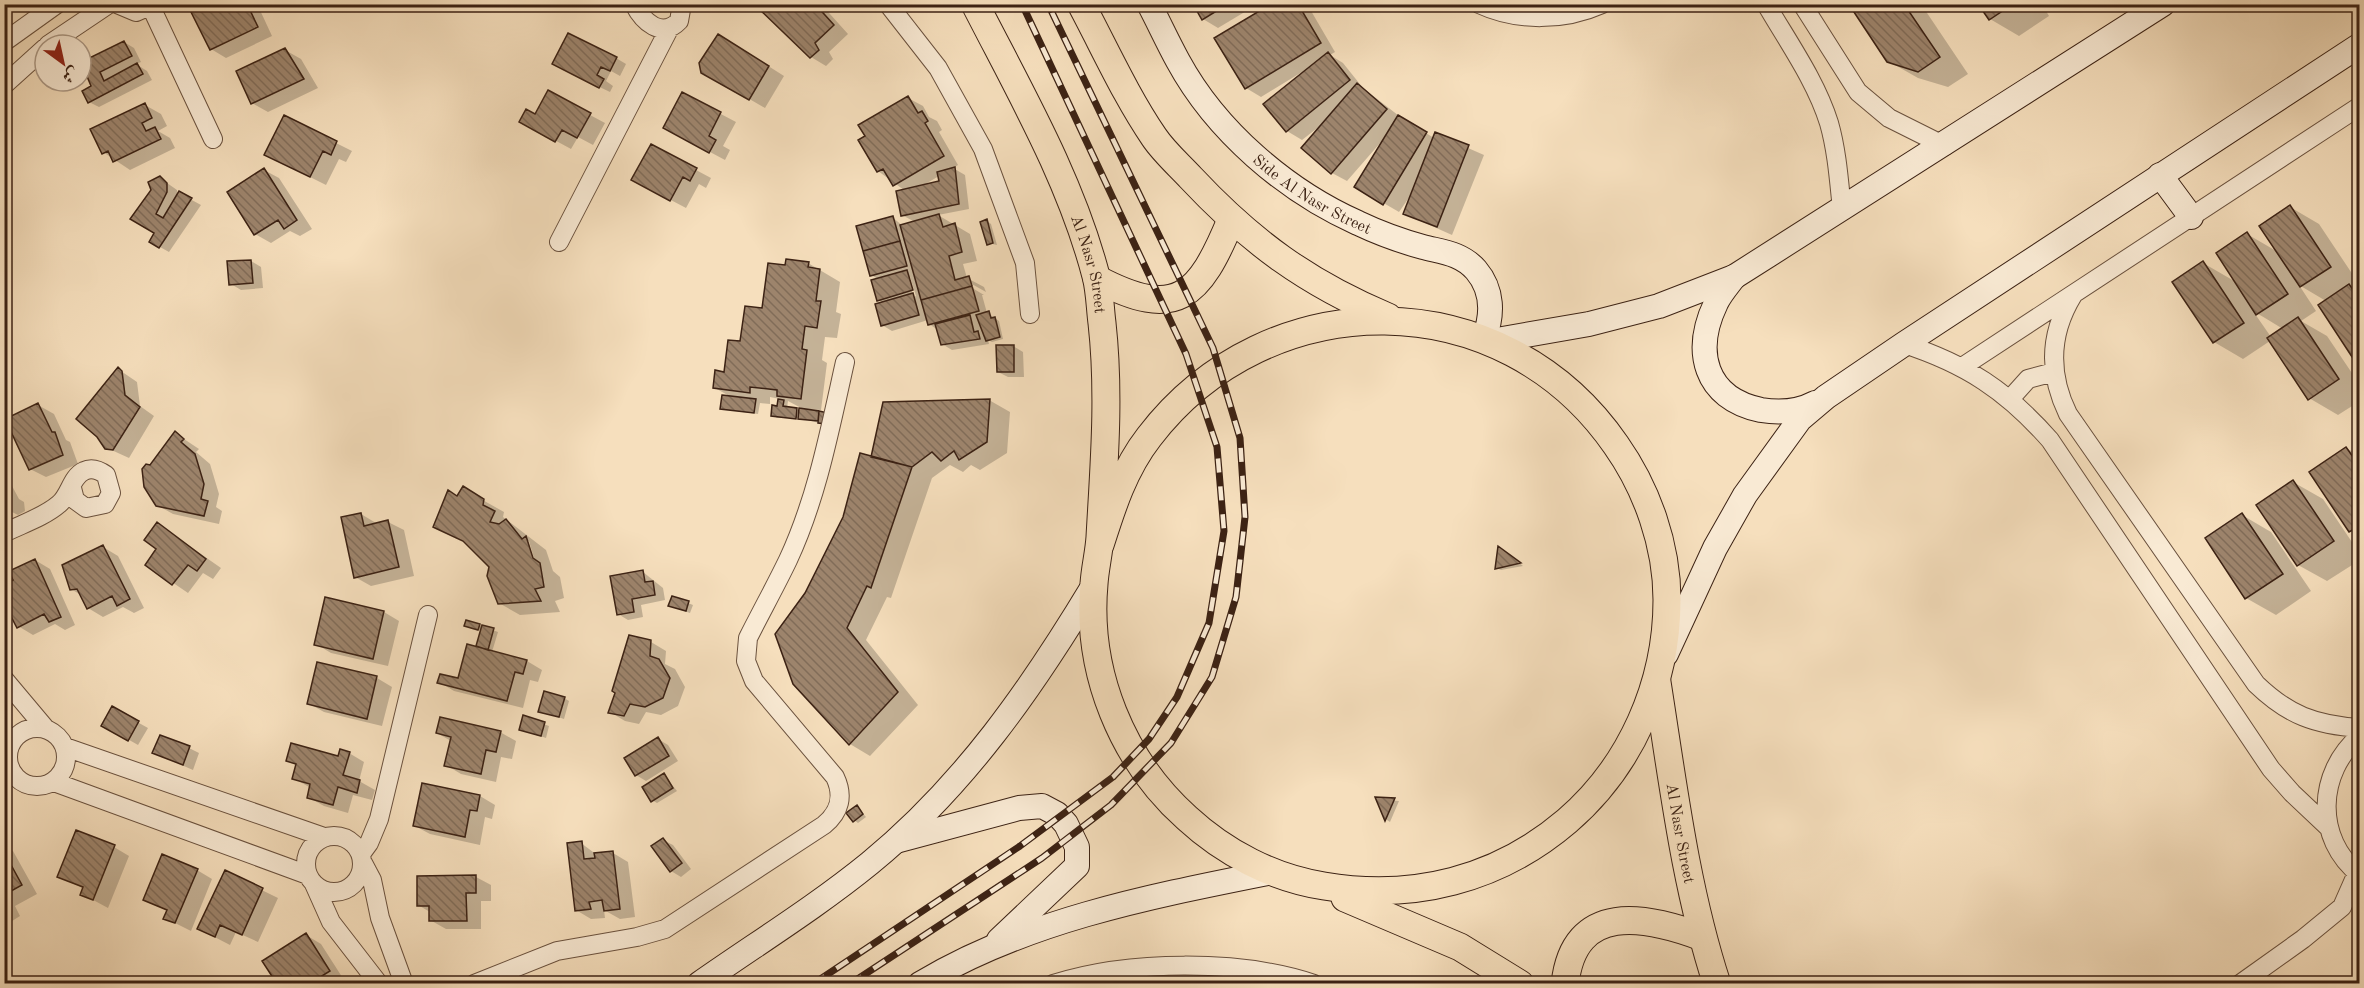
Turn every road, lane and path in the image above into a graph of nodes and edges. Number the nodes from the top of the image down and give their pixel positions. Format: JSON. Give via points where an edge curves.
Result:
{"nodes":[{"id":1,"x":57,"y":4,"type":"edge"},
{"id":2,"x":109,"y":4,"type":"edge"},
{"id":3,"x":117,"y":4,"type":"edge"},
{"id":4,"x":634,"y":4,"type":"edge"},
{"id":5,"x":888,"y":4,"type":"edge"},
{"id":6,"x":975,"y":4,"type":"edge"},
{"id":7,"x":1082,"y":4,"type":"edge"},
{"id":8,"x":1149,"y":4,"type":"edge"},
{"id":9,"x":1479,"y":4,"type":"edge"},
{"id":10,"x":1602,"y":4,"type":"edge"},
{"id":11,"x":1766,"y":4,"type":"edge"},
{"id":12,"x":1802,"y":4,"type":"edge"},
{"id":13,"x":2163,"y":4,"type":"edge"},
{"id":14,"x":684,"y":5,"type":"edge"},
{"id":15,"x":152,"y":6,"type":"edge"},
{"id":16,"x":669,"y":29,"type":"junction"},
{"id":17,"x":66,"y":33,"type":"edge"},
{"id":18,"x":4,"y":42,"type":"edge"},
{"id":19,"x":2360,"y":45,"type":"edge"},
{"id":20,"x":33,"y":59,"type":"edge"},
{"id":21,"x":4,"y":85,"type":"edge"},
{"id":22,"x":2360,"y":106,"type":"edge"},
{"id":23,"x":213,"y":139,"type":"dead end"},
{"id":24,"x":1945,"y":146,"type":"junction"},
{"id":25,"x":2160,"y":175,"type":"junction"},
{"id":26,"x":1842,"y":210,"type":"junction"},
{"id":27,"x":2191,"y":217,"type":"junction"},
{"id":28,"x":1231,"y":220,"type":"junction"},
{"id":29,"x":559,"y":242,"type":"dead end"},
{"id":30,"x":1734,"y":277,"type":"junction"},
{"id":31,"x":1097,"y":279,"type":"junction"},
{"id":32,"x":2073,"y":294,"type":"junction"},
{"id":33,"x":1030,"y":314,"type":"dead end"},
{"id":34,"x":1395,"y":320,"type":"junction"},
{"id":35,"x":1487,"y":340,"type":"junction"},
{"id":36,"x":1904,"y":344,"type":"junction"},
{"id":37,"x":845,"y":362,"type":"dead end"},
{"id":38,"x":1962,"y":367,"type":"junction"},
{"id":39,"x":2054,"y":372,"type":"junction"},
{"id":40,"x":1826,"y":397,"type":"junction"},
{"id":41,"x":2010,"y":399,"type":"junction"},
{"id":42,"x":72,"y":488,"type":"junction"},
{"id":43,"x":86,"y":508,"type":"junction"},
{"id":44,"x":51,"y":510,"type":"junction"},
{"id":45,"x":4,"y":533,"type":"edge"},
{"id":46,"x":1100,"y":545,"type":"junction"},
{"id":47,"x":1094,"y":585,"type":"junction"},
{"id":48,"x":428,"y":615,"type":"dead end"},
{"id":49,"x":1659,"y":672,"type":"junction"},
{"id":50,"x":4,"y":679,"type":"edge"},
{"id":51,"x":2360,"y":728,"type":"edge"},
{"id":52,"x":46,"y":729,"type":"junction"},
{"id":53,"x":9,"y":733,"type":"edge"},
{"id":54,"x":2360,"y":736,"type":"edge"},
{"id":55,"x":65,"y":747,"type":"junction"},
{"id":56,"x":11,"y":782,"type":"edge"},
{"id":57,"x":54,"y":782,"type":"junction"},
{"id":58,"x":2328,"y":826,"type":"junction"},
{"id":59,"x":324,"y":837,"type":"junction"},
{"id":60,"x":893,"y":842,"type":"junction"},
{"id":61,"x":362,"y":858,"type":"junction"},
{"id":62,"x":1272,"y":872,"type":"junction"},
{"id":63,"x":2358,"y":874,"type":"edge"},
{"id":64,"x":311,"y":879,"type":"junction"},
{"id":65,"x":1310,"y":884,"type":"junction"},
{"id":66,"x":1702,"y":937,"type":"junction"},
{"id":67,"x":995,"y":944,"type":"junction"},
{"id":68,"x":1311,"y":983,"type":"edge"},
{"id":69,"x":379,"y":984,"type":"edge"},
{"id":70,"x":404,"y":984,"type":"edge"},
{"id":71,"x":474,"y":984,"type":"edge"},
{"id":72,"x":699,"y":984,"type":"edge"},
{"id":73,"x":920,"y":984,"type":"edge"},
{"id":74,"x":1053,"y":984,"type":"edge"},
{"id":75,"x":1521,"y":984,"type":"edge"},
{"id":76,"x":1565,"y":984,"type":"edge"},
{"id":77,"x":1717,"y":984,"type":"edge"},
{"id":78,"x":2240,"y":984,"type":"edge"}],
"edges":[{"from":1,"to":18,"type":"street"},
{"from":2,"to":17,"type":"street"},
{"from":3,"to":15,"type":"street","via":[[136,12]]},
{"from":4,"to":16,"type":"street","via":[[649,24]]},
{"from":5,"to":33,"type":"street","via":[[938,68],[982,149],[1025,263]]},
{"from":6,"to":31,"type":"main road","name":"Al Nasr Street","via":[[1070,198]]},
{"from":7,"to":28,"type":"main road","via":[[1155,139]]},
{"from":8,"to":35,"type":"street","name":"Side Al Nasr Street","via":[[1194,86],[1267,165],[1305,194],[1358,223],[1456,255],[1475,269],[1490,302]]},
{"from":9,"to":10,"type":"street","via":[[1520,16],[1553,18]]},
{"from":11,"to":26,"type":"street","via":[[1811,82],[1828,122]]},
{"from":12,"to":24,"type":"street","via":[[1864,97],[1889,118]]},
{"from":13,"to":24,"type":"street"},
{"from":14,"to":16,"type":"street","via":[[679,21]]},
{"from":15,"to":23,"type":"street"},
{"from":16,"to":29,"type":"street"},
{"from":19,"to":25,"type":"street"},
{"from":20,"to":21,"type":"street"},
{"from":22,"to":27,"type":"street"},
{"from":24,"to":26,"type":"street"},
{"from":25,"to":27,"type":"street"},
{"from":25,"to":36,"type":"street"},
{"from":26,"to":30,"type":"street"},
{"from":27,"to":32,"type":"street"},
{"from":28,"to":31,"type":"main road","via":[[1199,284],[1185,292],[1163,301],[1143,299]]},
{"from":28,"to":34,"type":"main road","via":[[1284,261],[1345,299]]},
{"from":30,"to":35,"type":"street","via":[[1659,306],[1589,324]]},
{"from":30,"to":40,"type":"street","via":[[1716,302],[1706,331],[1708,375],[1719,388],[1752,408],[1790,411]]},
{"from":31,"to":46,"type":"main road","name":"Al Nasr Street","via":[[1106,362],[1107,423]]},
{"from":32,"to":38,"type":"street"},
{"from":32,"to":39,"type":"street","via":[[2057,327]]},
{"from":34,"to":35,"type":"main road","via":[[1440,326]]},
{"from":34,"to":46,"type":"main road","via":[[1337,323],[1281,337],[1211,376],[1184,397],[1146,440],[1118,490]]},
{"from":35,"to":49,"type":"main road","via":[[1549,373],[1597,418],[1634,472],[1658,533],[1666,588]]},
{"from":36,"to":38,"type":"street"},
{"from":36,"to":40,"type":"street"},
{"from":37,"to":71,"type":"street","via":[[823,460],[808,505],[788,559],[745,649],[754,681],[835,777],[841,794],[837,811],[824,825],[665,929],[556,951]]},
{"from":38,"to":41,"type":"street"},
{"from":39,"to":41,"type":"street","via":[[2028,379]]},
{"from":39,"to":51,"type":"street","via":[[2068,414],[2256,684],[2287,711],[2319,723]]},
{"from":40,"to":49,"type":"street","via":[[1800,419],[1745,495],[1714,548]]},
{"from":41,"to":58,"type":"street","via":[[2050,440],[2271,769]]},
{"from":42,"to":43,"type":"street","via":[[75,500]]},
{"from":42,"to":43,"type":"street","via":[[82,472],[94,469],[106,475],[111,486],[109,499],[99,507]]},
{"from":42,"to":44,"type":"street"},
{"from":43,"to":44,"type":"street"},
{"from":44,"to":45,"type":"street"},
{"from":46,"to":47,"type":"main road"},
{"from":47,"to":60,"type":"street","via":[[991,739]]},
{"from":47,"to":62,"type":"main road","via":[[1093,625],[1099,665],[1125,740],[1147,774],[1202,832],[1236,855]]},
{"from":48,"to":61,"type":"street","via":[[379,819]]},
{"from":49,"to":65,"type":"main road","via":[[1640,727],[1615,770],[1583,807],[1545,840],[1503,864],[1457,882],[1408,891],[1359,892]]},
{"from":49,"to":66,"type":"main road","name":"Al Nasr Street","via":[[1685,855]]},
{"from":50,"to":52,"type":"street"},
{"from":52,"to":53,"type":"street"},
{"from":52,"to":55,"type":"street","via":[[58,736]]},
{"from":53,"to":56,"type":"street"},
{"from":54,"to":58,"type":"street","via":[[2346,749],[2330,778],[2326,794]]},
{"from":55,"to":57,"type":"street","via":[[65,766]]},
{"from":55,"to":59,"type":"street"},
{"from":56,"to":57,"type":"street","via":[[29,786]]},
{"from":57,"to":64,"type":"street"},
{"from":58,"to":63,"type":"street","via":[[2344,860]]},
{"from":59,"to":61,"type":"street","via":[[346,838],[355,844]]},
{"from":59,"to":64,"type":"street","via":[[308,852],[306,864]]},
{"from":60,"to":67,"type":"street","via":[[1019,808],[1041,806],[1057,814],[1077,847],[1077,866]]},
{"from":60,"to":72,"type":"street","via":[[823,898]]},
{"from":61,"to":64,"type":"street","via":[[361,874],[345,890],[334,892]]},
{"from":61,"to":70,"type":"street"},
{"from":62,"to":65,"type":"main road"},
{"from":62,"to":67,"type":"street","via":[[1124,904]]},
{"from":63,"to":78,"type":"street","via":[[2342,907]]},
{"from":64,"to":69,"type":"street","via":[[331,922]]},
{"from":65,"to":75,"type":"main road","via":[[1460,947]]},
{"from":66,"to":76,"type":"main road","via":[[1633,918],[1611,921],[1592,931],[1576,947],[1567,966]]},
{"from":66,"to":77,"type":"main road","name":"Al Nasr Street"},
{"from":67,"to":73,"type":"street"},
{"from":68,"to":74,"type":"street","via":[[1256,971],[1191,967],[1125,970]]}]}
